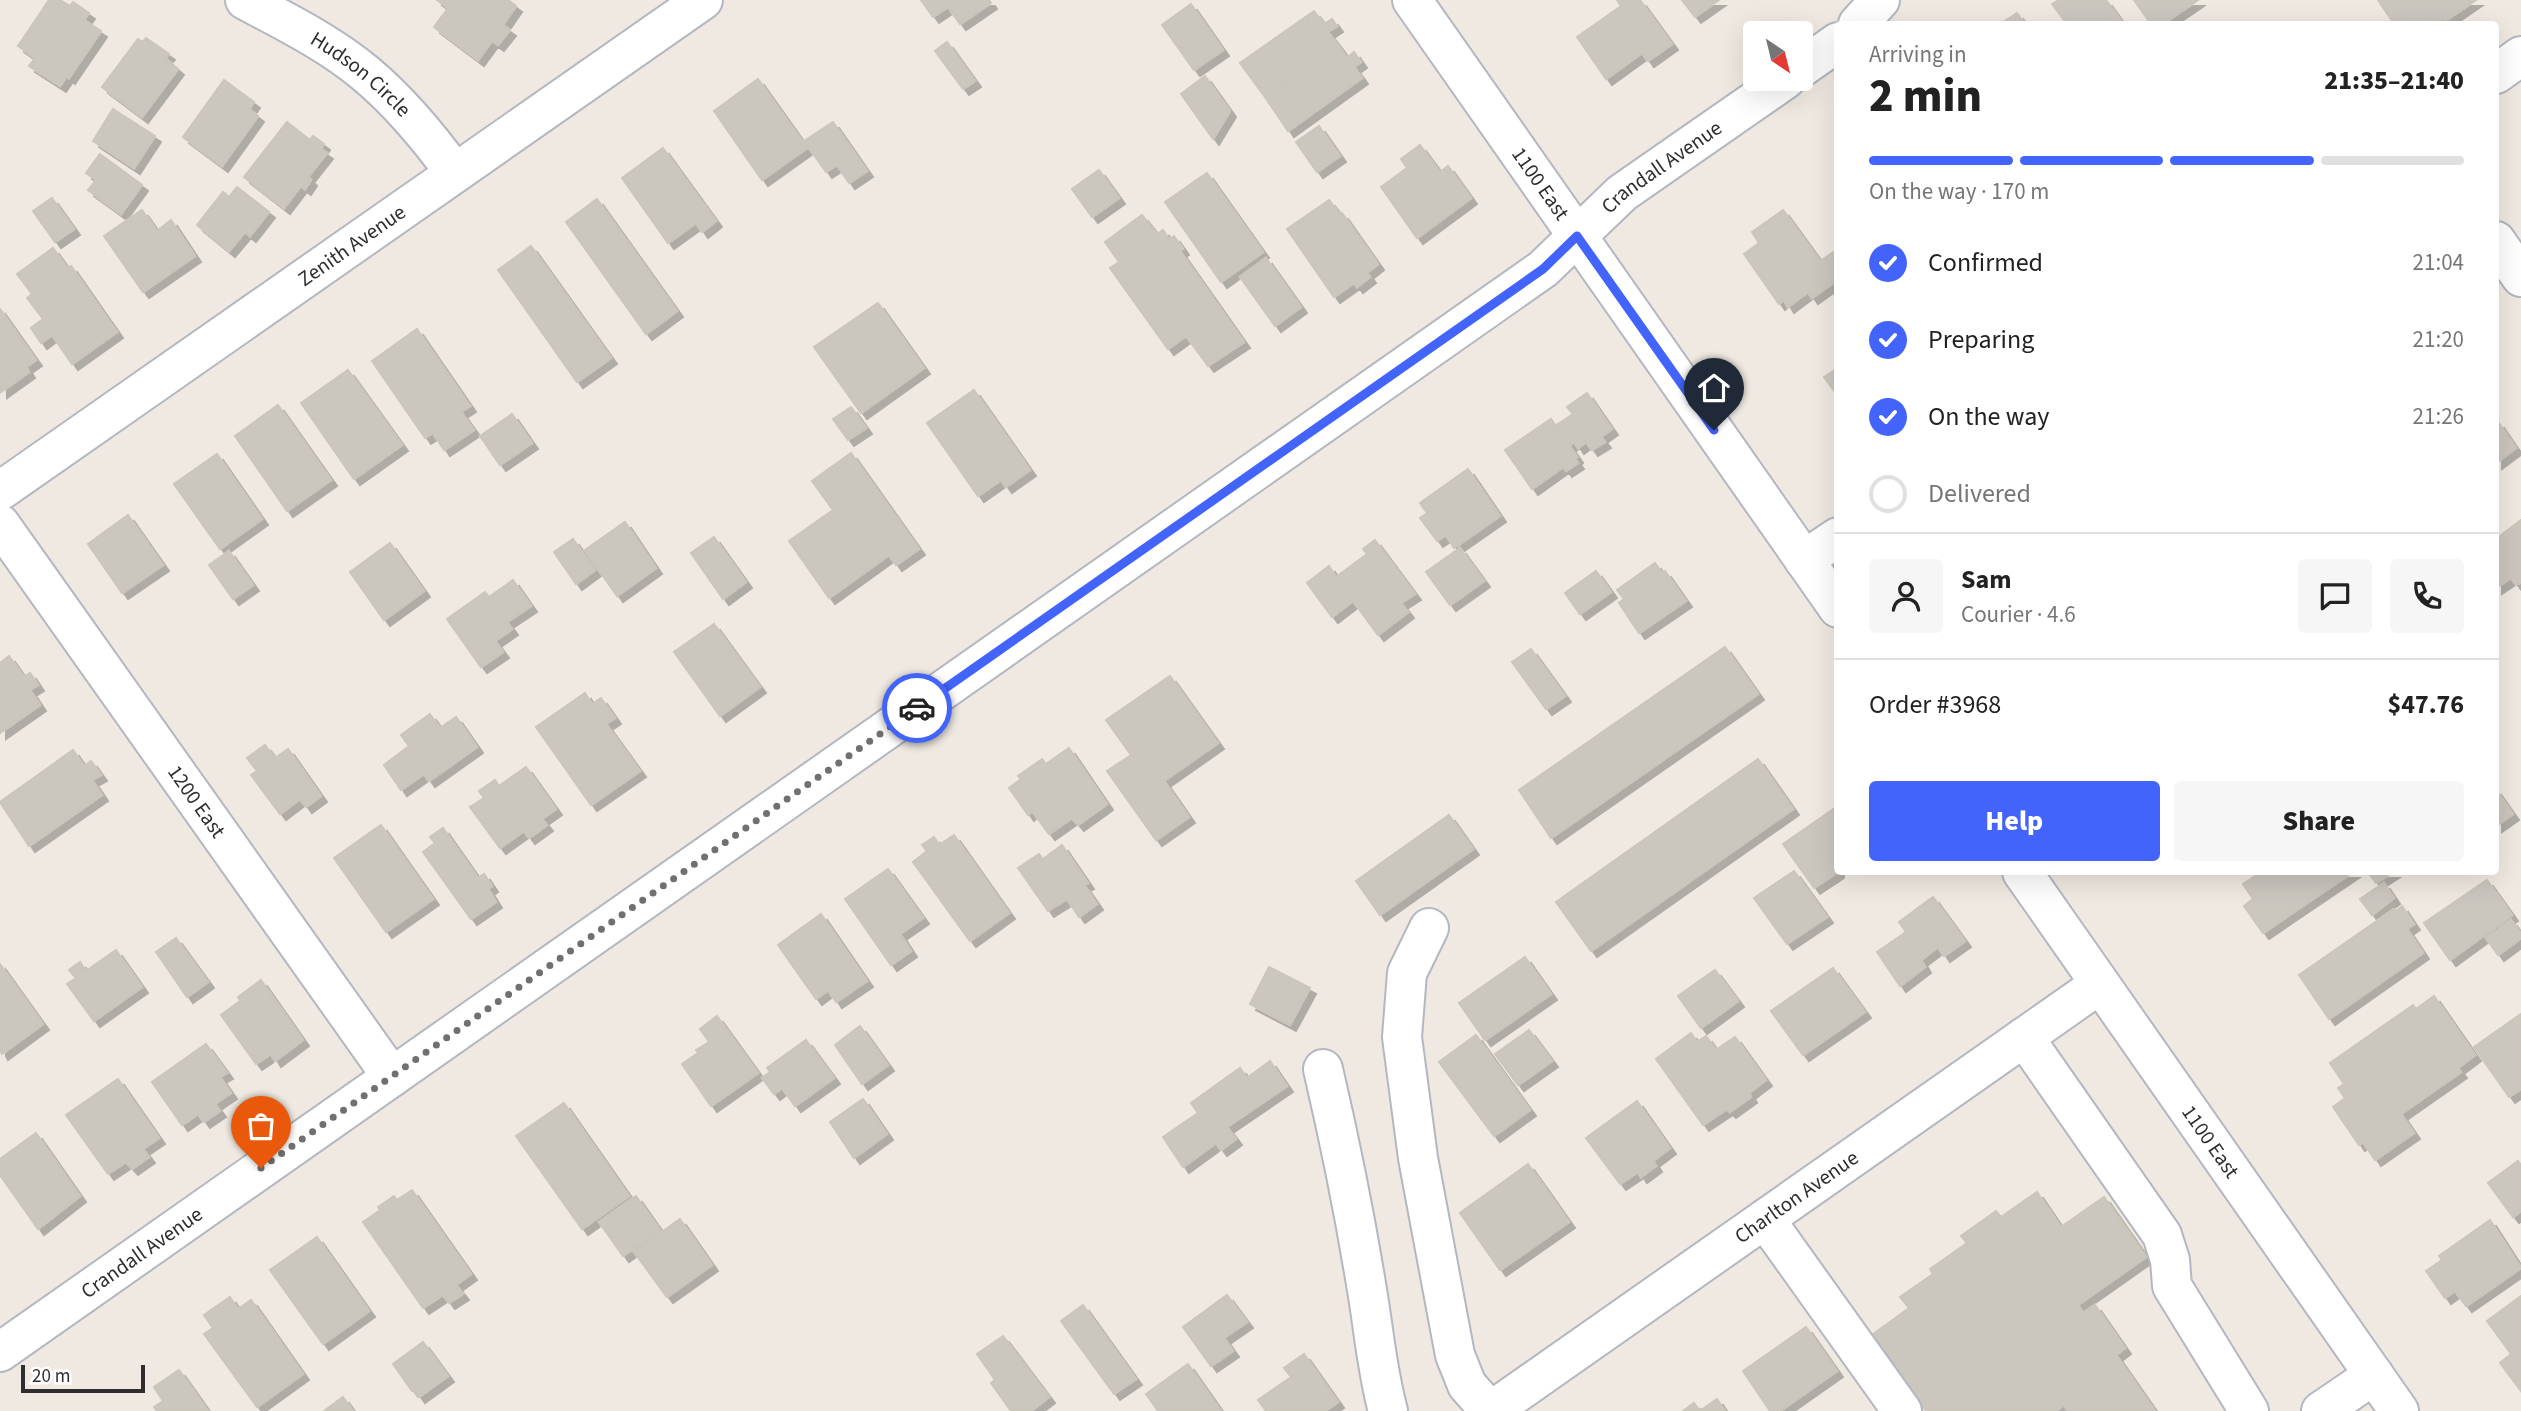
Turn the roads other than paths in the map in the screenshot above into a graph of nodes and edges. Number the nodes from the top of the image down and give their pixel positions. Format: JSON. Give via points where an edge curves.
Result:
{"nodes":[{"id":1,"x":245,"y":0,"type":"edge"},
{"id":2,"x":703,"y":0,"type":"edge"},
{"id":3,"x":1412,"y":0,"type":"edge"},
{"id":4,"x":1880,"y":0,"type":"edge"},
{"id":5,"x":1861,"y":21,"type":"edge"},
{"id":6,"x":1834,"y":45,"type":"edge"},
{"id":7,"x":2521,"y":56,"type":"edge"},
{"id":8,"x":1813,"y":60,"type":"edge"},
{"id":9,"x":2499,"y":72,"type":"edge"},
{"id":10,"x":1769,"y":91,"type":"edge"},
{"id":11,"x":455,"y":173,"type":"junction"},
{"id":12,"x":1577,"y":236,"type":"junction"},
{"id":13,"x":2499,"y":245,"type":"edge"},
{"id":14,"x":2521,"y":277,"type":"edge"},
{"id":15,"x":0,"y":491,"type":"edge"},
{"id":16,"x":0,"y":524,"type":"edge"},
{"id":17,"x":1834,"y":540,"type":"edge"},
{"id":18,"x":1804,"y":560,"type":"junction"},
{"id":19,"x":1834,"y":602,"type":"edge"},
{"id":20,"x":2024,"y":875,"type":"edge"},
{"id":21,"x":1429,"y":928,"type":"dead end"},
{"id":22,"x":2100,"y":984,"type":"junction"},
{"id":23,"x":2024,"y":1037,"type":"junction"},
{"id":24,"x":1323,"y":1069,"type":"dead end"},
{"id":25,"x":392,"y":1077,"type":"junction"},
{"id":26,"x":1765,"y":1219,"type":"junction"},
{"id":27,"x":0,"y":1352,"type":"edge"},
{"id":28,"x":2374,"y":1375,"type":"junction"},
{"id":29,"x":1388,"y":1411,"type":"edge"},
{"id":30,"x":1491,"y":1411,"type":"edge"},
{"id":31,"x":1902,"y":1411,"type":"edge"},
{"id":32,"x":2249,"y":1411,"type":"edge"},
{"id":33,"x":2321,"y":1411,"type":"edge"},
{"id":34,"x":2399,"y":1411,"type":"edge"}],
"edges":[{"from":1,"to":11,"type":"street","name":"Hudson Circle","via":[[317,39],[364,72],[414,120]]},
{"from":2,"to":11,"type":"street","name":"Zenith Avenue"},
{"from":3,"to":12,"type":"street","name":"1100 East"},
{"from":4,"to":5,"type":"street"},
{"from":6,"to":8,"type":"street"},
{"from":7,"to":9,"type":"street"},
{"from":10,"to":12,"type":"street","name":"Crandall Avenue","via":[[1622,193]]},
{"from":11,"to":15,"type":"street","name":"Zenith Avenue"},
{"from":12,"to":18,"type":"street","name":"1100 East"},
{"from":12,"to":25,"type":"street","name":"Crandall Avenue","via":[[1543,269]]},
{"from":13,"to":14,"type":"street"},
{"from":16,"to":25,"type":"street","name":"1200 East"},
{"from":17,"to":18,"type":"street"},
{"from":18,"to":19,"type":"street","name":"1100 East"},
{"from":20,"to":22,"type":"street","name":"1100 East"},
{"from":21,"to":30,"type":"street","via":[[1407,973],[1402,1037],[1418,1158],[1455,1355],[1467,1385]]},
{"from":22,"to":23,"type":"street","name":"Charlton Avenue"},
{"from":22,"to":28,"type":"street","name":"1100 East"},
{"from":23,"to":26,"type":"street","name":"Charlton Avenue"},
{"from":23,"to":32,"type":"street","via":[[2162,1234],[2172,1286]]},
{"from":24,"to":29,"type":"street"},
{"from":25,"to":27,"type":"street","name":"Crandall Avenue"},
{"from":26,"to":30,"type":"street","name":"Charlton Avenue"},
{"from":26,"to":31,"type":"street"},
{"from":28,"to":33,"type":"street"},
{"from":28,"to":34,"type":"street","name":"1100 East"}]}
